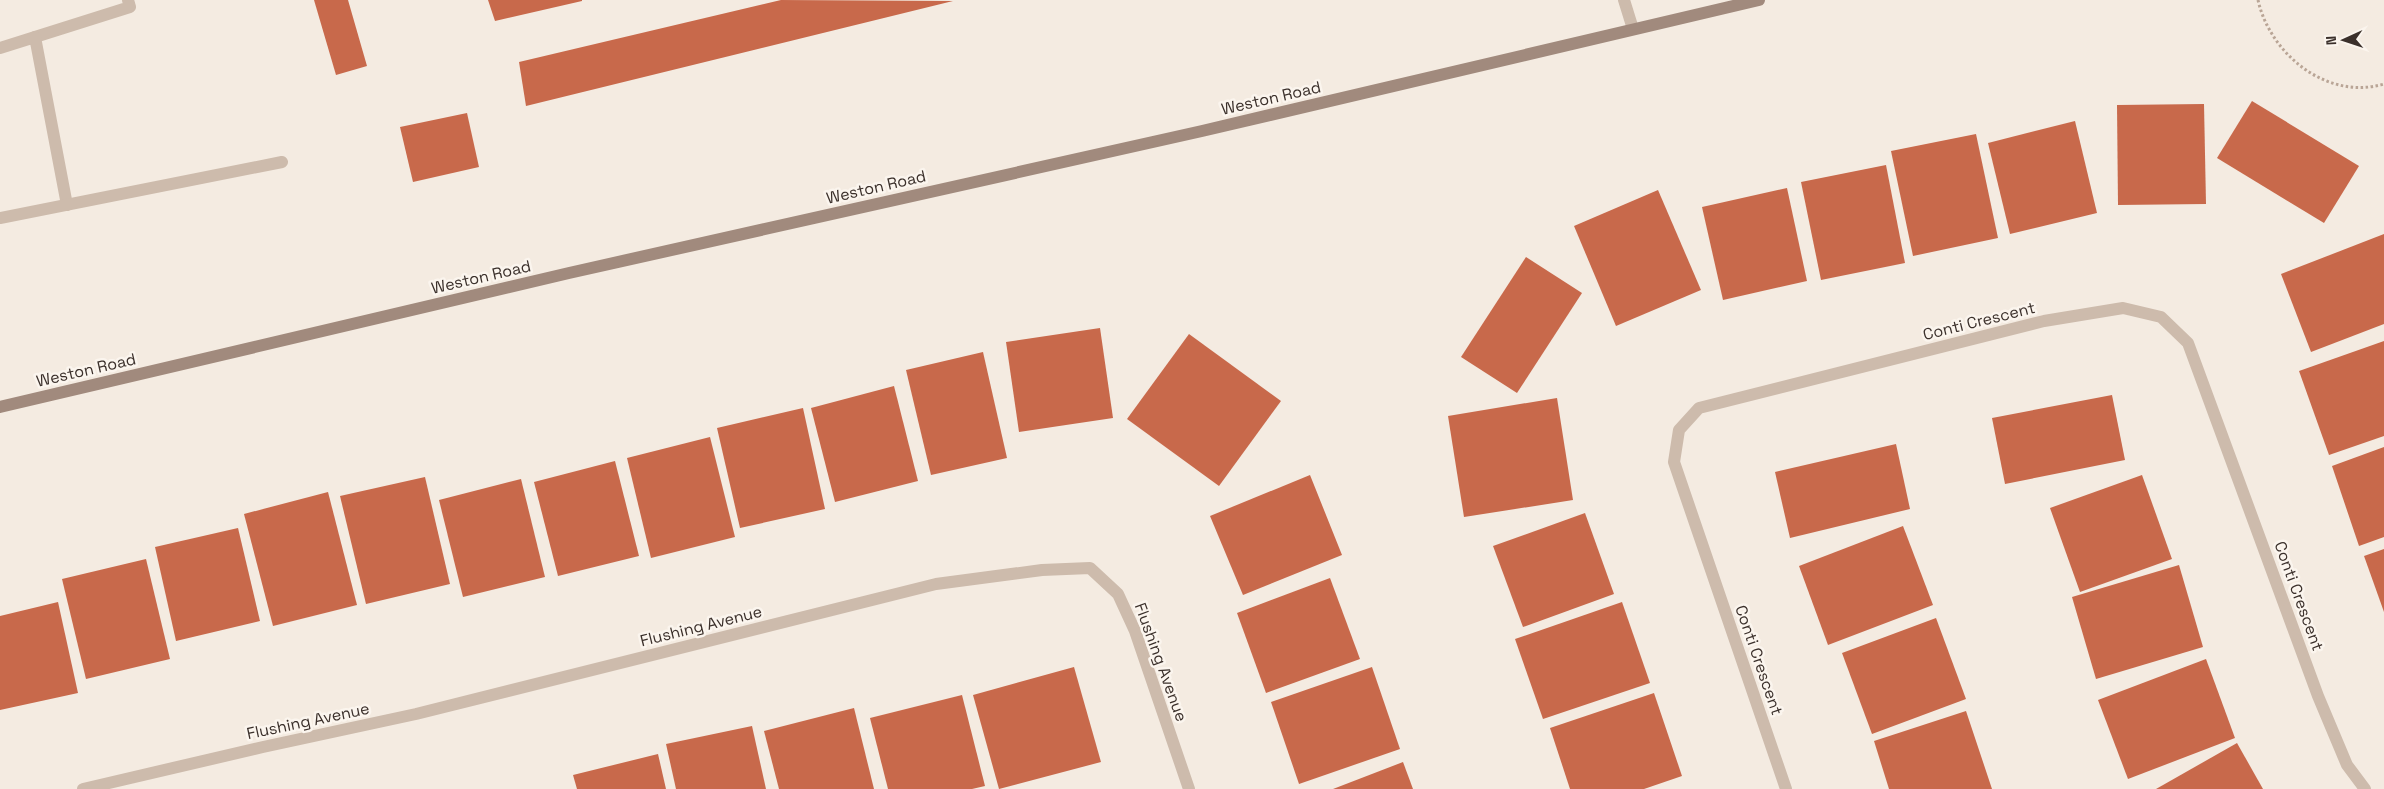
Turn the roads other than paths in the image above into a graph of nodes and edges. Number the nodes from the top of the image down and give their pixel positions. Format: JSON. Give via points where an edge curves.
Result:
{"nodes":[{"id":1,"x":128,"y":0,"type":"edge"},
{"id":2,"x":1624,"y":0,"type":"edge"},
{"id":3,"x":1758,"y":0,"type":"edge"},
{"id":4,"x":1633,"y":30,"type":"junction"},
{"id":5,"x":35,"y":37,"type":"junction"},
{"id":6,"x":0,"y":48,"type":"edge"},
{"id":7,"x":282,"y":162,"type":"dead end"},
{"id":8,"x":67,"y":205,"type":"junction"},
{"id":9,"x":0,"y":218,"type":"edge"},
{"id":10,"x":0,"y":407,"type":"edge"},
{"id":11,"x":83,"y":789,"type":"edge"},
{"id":12,"x":1190,"y":789,"type":"edge"},
{"id":13,"x":1786,"y":789,"type":"edge"},
{"id":14,"x":2365,"y":789,"type":"edge"}],
"edges":[{"from":1,"to":5,"type":"street","via":[[130,7]]},
{"from":2,"to":4,"type":"street"},
{"from":3,"to":4,"type":"main road","name":"Weston Road"},
{"from":4,"to":10,"type":"main road","name":"Weston Road","via":[[1202,131],[569,273]]},
{"from":5,"to":6,"type":"street"},
{"from":5,"to":8,"type":"street"},
{"from":7,"to":8,"type":"street"},
{"from":8,"to":9,"type":"street"},
{"from":11,"to":12,"type":"street","name":"Flushing Avenue","via":[[416,714],[936,584],[1042,570],[1090,568],[1118,594],[1135,631]]},
{"from":13,"to":14,"type":"street","name":"Conti Crescent","via":[[1674,462],[1678,430],[1699,408],[2044,321],[2123,308],[2161,317],[2188,343],[2318,696],[2347,765]]}]}
